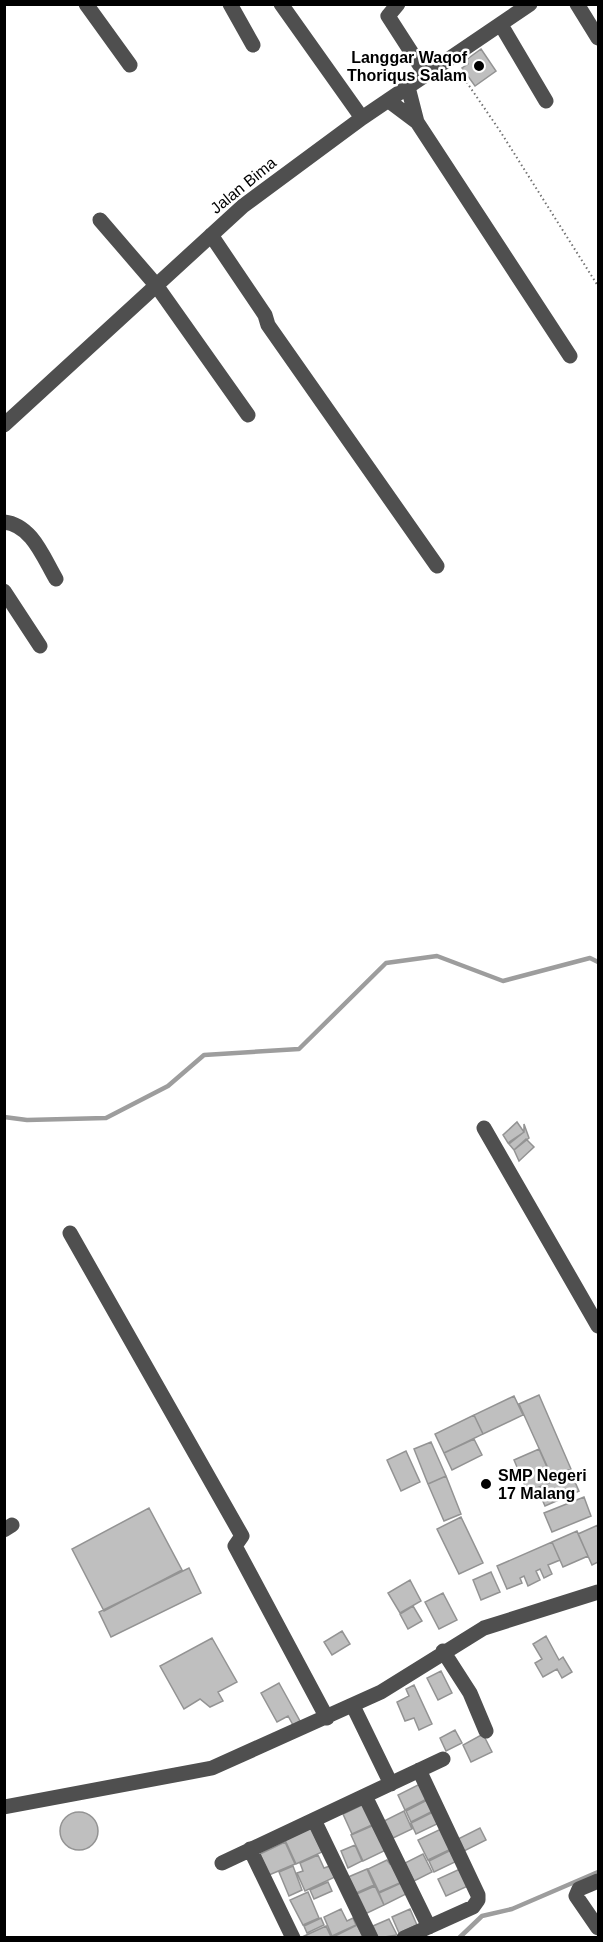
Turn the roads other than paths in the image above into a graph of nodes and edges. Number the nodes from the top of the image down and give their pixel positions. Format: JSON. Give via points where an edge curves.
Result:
{"nodes":[{"id":1,"x":86,"y":4,"type":"edge"},
{"id":2,"x":230,"y":4,"type":"edge"},
{"id":3,"x":281,"y":4,"type":"edge"},
{"id":4,"x":398,"y":4,"type":"edge"},
{"id":5,"x":530,"y":4,"type":"edge"},
{"id":6,"x":577,"y":4,"type":"edge"},
{"id":7,"x":501,"y":25,"type":"junction"},
{"id":8,"x":598,"y":38,"type":"edge"},
{"id":9,"x":253,"y":45,"type":"dead end"},
{"id":10,"x":130,"y":65,"type":"dead end"},
{"id":11,"x":426,"y":75,"type":"junction"},
{"id":12,"x":408,"y":87,"type":"junction"},
{"id":13,"x":389,"y":101,"type":"junction"},
{"id":14,"x":546,"y":101,"type":"dead end"},
{"id":15,"x":362,"y":118,"type":"junction"},
{"id":16,"x":417,"y":122,"type":"junction"},
{"id":17,"x":100,"y":220,"type":"dead end"},
{"id":18,"x":211,"y":235,"type":"junction"},
{"id":19,"x":156,"y":285,"type":"junction"},
{"id":20,"x":570,"y":356,"type":"dead end"},
{"id":21,"x":248,"y":415,"type":"dead end"},
{"id":22,"x":4,"y":425,"type":"edge"},
{"id":23,"x":4,"y":522,"type":"edge"},
{"id":24,"x":437,"y":566,"type":"dead end"},
{"id":25,"x":56,"y":579,"type":"dead end"},
{"id":26,"x":4,"y":591,"type":"edge"},
{"id":27,"x":39,"y":646,"type":"dead end"},
{"id":28,"x":484,"y":1128,"type":"dead end"},
{"id":29,"x":70,"y":1233,"type":"dead end"},
{"id":30,"x":598,"y":1326,"type":"edge"},
{"id":31,"x":598,"y":1592,"type":"edge"},
{"id":32,"x":443,"y":1651,"type":"junction"},
{"id":33,"x":353,"y":1706,"type":"junction"},
{"id":34,"x":327,"y":1718,"type":"junction"},
{"id":35,"x":486,"y":1731,"type":"dead end"},
{"id":36,"x":443,"y":1759,"type":"dead end"},
{"id":37,"x":419,"y":1770,"type":"junction"},
{"id":38,"x":391,"y":1784,"type":"junction"},
{"id":39,"x":365,"y":1796,"type":"junction"},
{"id":40,"x":4,"y":1807,"type":"edge"},
{"id":41,"x":314,"y":1820,"type":"junction"},
{"id":42,"x":250,"y":1849,"type":"junction"},
{"id":43,"x":222,"y":1863,"type":"dead end"},
{"id":44,"x":598,"y":1881,"type":"edge"},
{"id":45,"x":429,"y":1927,"type":"junction"},
{"id":46,"x":598,"y":1928,"type":"edge"},
{"id":47,"x":293,"y":1938,"type":"edge"},
{"id":48,"x":371,"y":1938,"type":"edge"},
{"id":49,"x":405,"y":1938,"type":"edge"}],
"edges":[{"from":1,"to":10,"type":"street"},
{"from":2,"to":9,"type":"street"},
{"from":3,"to":15,"type":"street"},
{"from":4,"to":11,"type":"street","via":[[388,16]]},
{"from":5,"to":7,"type":"street","name":"Jalan Bima"},
{"from":6,"to":8,"type":"street"},
{"from":7,"to":11,"type":"street","name":"Jalan Bima"},
{"from":7,"to":14,"type":"street"},
{"from":11,"to":12,"type":"street","name":"Jalan Bima"},
{"from":12,"to":13,"type":"street","name":"Jalan Bima"},
{"from":12,"to":16,"type":"street"},
{"from":13,"to":15,"type":"street","name":"Jalan Bima"},
{"from":13,"to":16,"type":"street"},
{"from":15,"to":18,"type":"street","name":"Jalan Bima"},
{"from":16,"to":20,"type":"street"},
{"from":17,"to":19,"type":"street"},
{"from":18,"to":19,"type":"street","name":"Jalan Bima"},
{"from":18,"to":24,"type":"street","via":[[266,315],[268,325]]},
{"from":19,"to":21,"type":"street"},
{"from":19,"to":22,"type":"street","name":"Jalan Bima"},
{"from":23,"to":25,"type":"street","via":[[18,524],[31,536]]},
{"from":26,"to":27,"type":"street"},
{"from":28,"to":30,"type":"street"},
{"from":29,"to":34,"type":"street","via":[[242,1536],[235,1546]]},
{"from":31,"to":32,"type":"street","via":[[498,1622]]},
{"from":32,"to":33,"type":"street","via":[[395,1684]]},
{"from":32,"to":35,"type":"street","via":[[470,1693]]},
{"from":33,"to":34,"type":"street"},
{"from":33,"to":38,"type":"street"},
{"from":34,"to":40,"type":"street","via":[[212,1768]]},
{"from":36,"to":37,"type":"street"},
{"from":37,"to":38,"type":"street"},
{"from":37,"to":45,"type":"street","via":[[478,1895],[473,1907]]},
{"from":38,"to":39,"type":"street"},
{"from":39,"to":41,"type":"street"},
{"from":39,"to":45,"type":"street"},
{"from":41,"to":42,"type":"street"},
{"from":41,"to":48,"type":"street"},
{"from":42,"to":43,"type":"street"},
{"from":42,"to":47,"type":"street"},
{"from":44,"to":46,"type":"street","via":[[579,1889],[576,1896]]},
{"from":45,"to":49,"type":"street"}]}
